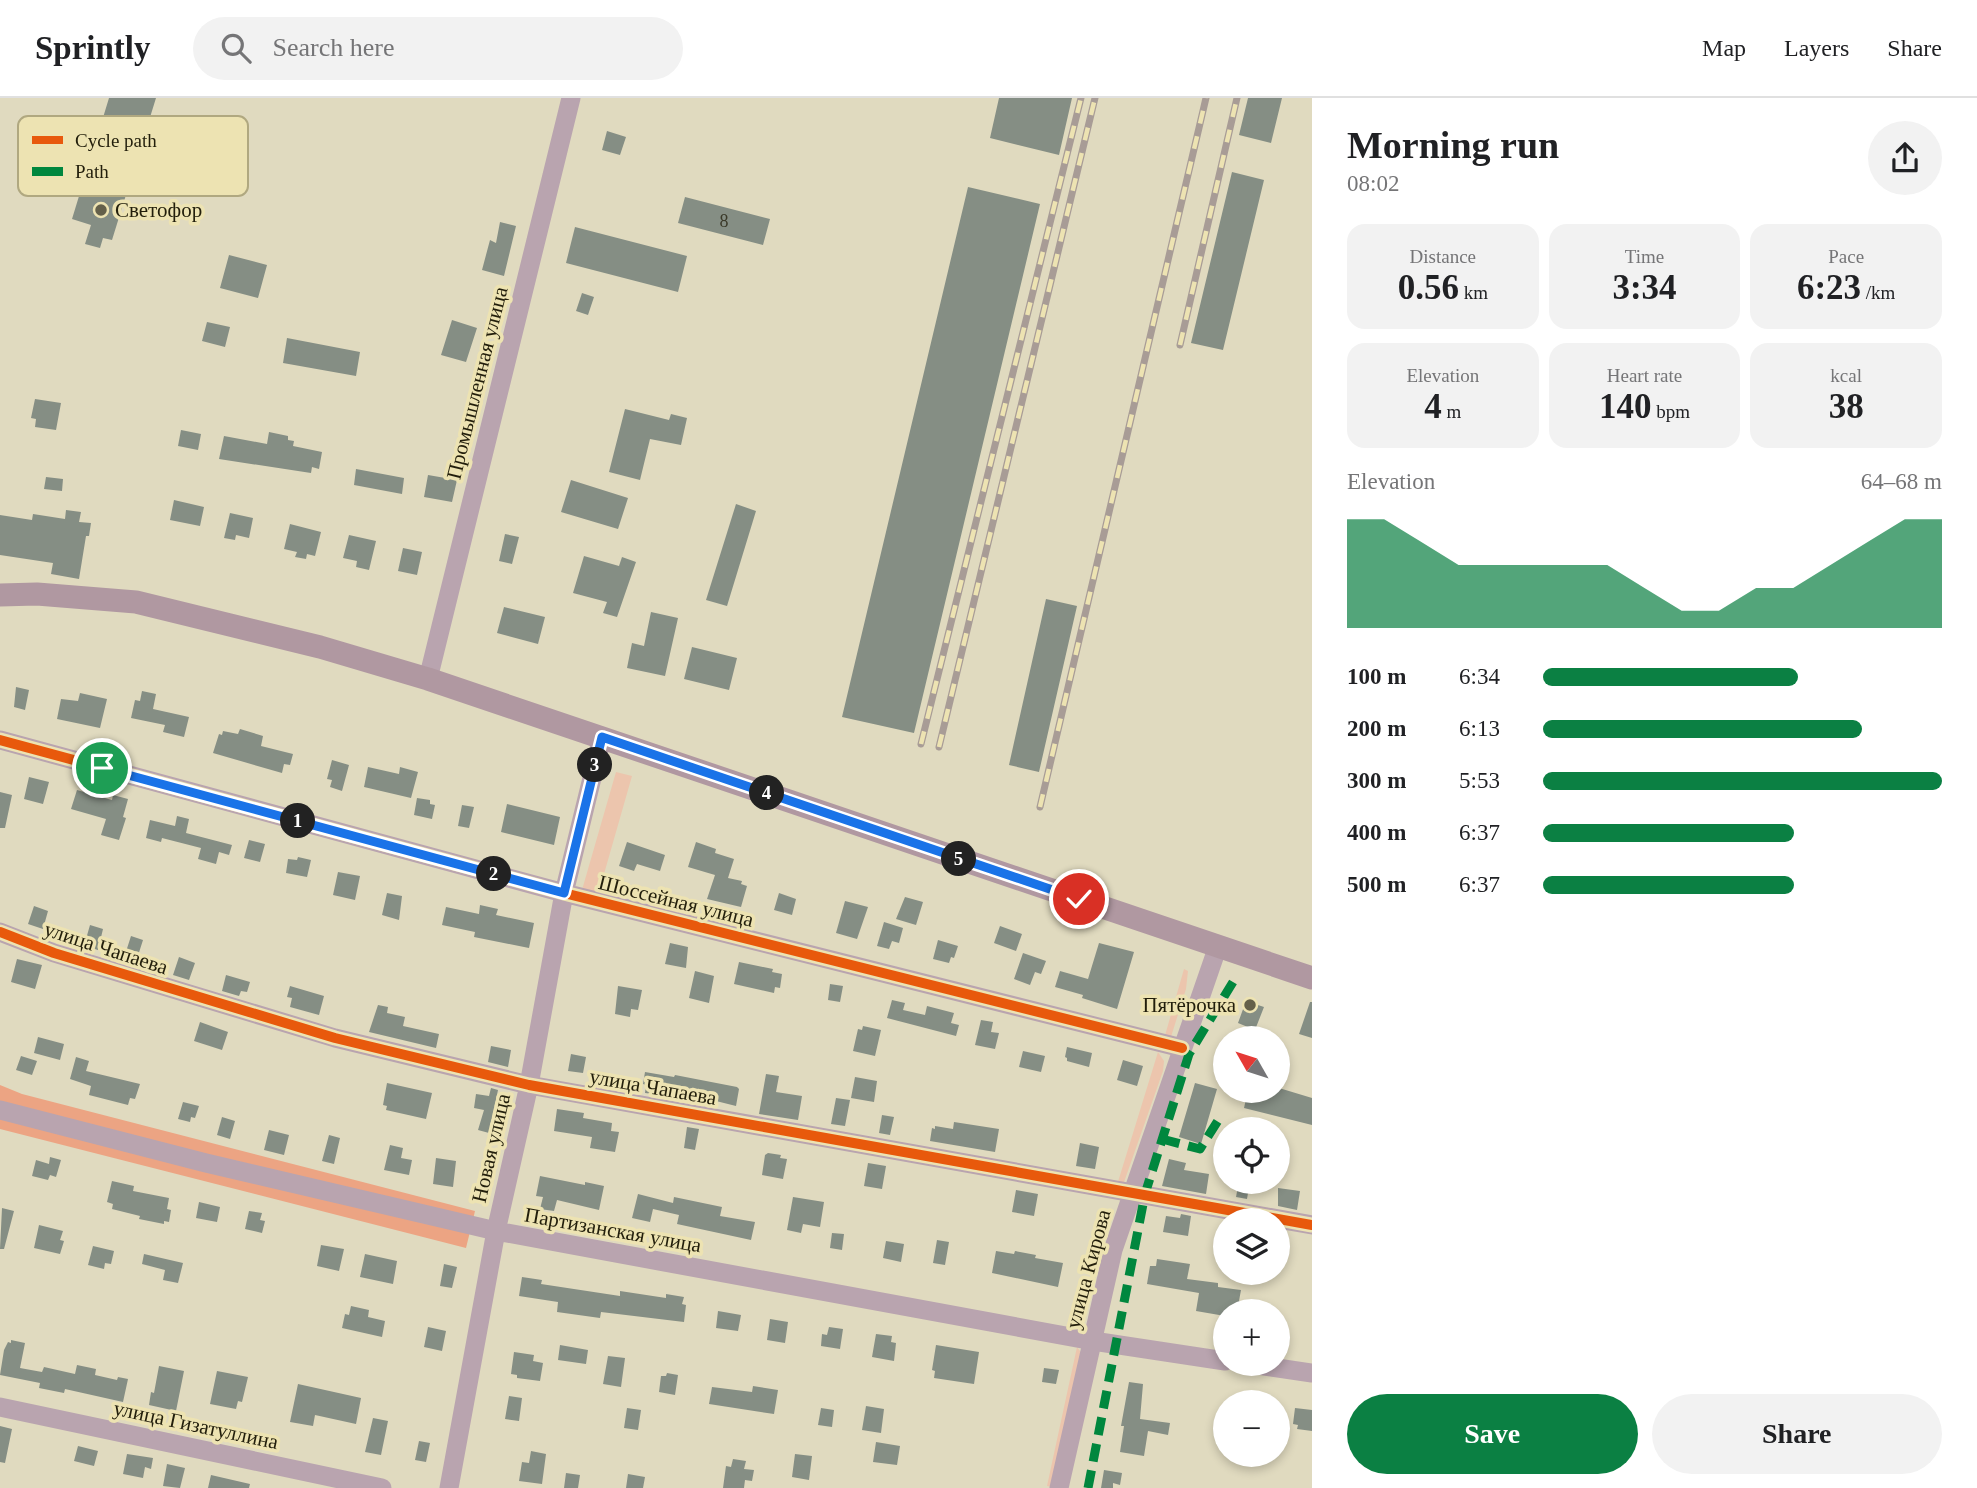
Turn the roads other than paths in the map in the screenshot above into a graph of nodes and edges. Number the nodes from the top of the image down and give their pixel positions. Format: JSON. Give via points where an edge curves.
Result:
{"nodes":[{"id":1,"x":571,"y":98,"type":"edge"},
{"id":2,"x":0,"y":595,"type":"edge"},
{"id":3,"x":428,"y":679,"type":"junction"},
{"id":4,"x":602,"y":737,"type":"junction"},
{"id":5,"x":0,"y":740,"type":"edge"},
{"id":6,"x":564,"y":893,"type":"junction"},
{"id":7,"x":0,"y":932,"type":"edge"},
{"id":8,"x":1217,"y":946,"type":"junction"},
{"id":9,"x":1312,"y":978,"type":"edge"},
{"id":10,"x":1182,"y":1048,"type":"junction"},
{"id":11,"x":529,"y":1085,"type":"junction"},
{"id":12,"x":0,"y":1110,"type":"edge"},
{"id":13,"x":1133,"y":1192,"type":"junction"},
{"id":14,"x":1312,"y":1225,"type":"edge"},
{"id":15,"x":495,"y":1231,"type":"junction"},
{"id":16,"x":1093,"y":1341,"type":"junction"},
{"id":17,"x":1213,"y":1359,"type":"edge"},
{"id":18,"x":1290,"y":1370,"type":"edge"},
{"id":19,"x":1312,"y":1373,"type":"edge"},
{"id":20,"x":0,"y":1407,"type":"edge"},
{"id":21,"x":382,"y":1488,"type":"edge"},
{"id":22,"x":449,"y":1488,"type":"edge"},
{"id":23,"x":1059,"y":1488,"type":"edge"}],
"edges":[{"from":1,"to":3,"type":"street","name":"Промышленная улица"},
{"from":2,"to":3,"type":"main road","via":[[136,603],[320,647]]},
{"from":3,"to":4,"type":"main road"},
{"from":4,"to":6,"type":"street","name":"Новая улица"},
{"from":4,"to":8,"type":"main road"},
{"from":5,"to":6,"type":"street","name":"Шоссейная улица"},
{"from":6,"to":10,"type":"street","name":"Шоссейная улица"},
{"from":6,"to":11,"type":"street","name":"Новая улица"},
{"from":7,"to":11,"type":"street","name":"улица Чапаева","via":[[54,953],[335,1038]]},
{"from":8,"to":9,"type":"main road"},
{"from":8,"to":10,"type":"street","name":"улица Кирова"},
{"from":10,"to":13,"type":"street","name":"улица Кирова"},
{"from":11,"to":13,"type":"street","name":"улица Чапаева"},
{"from":11,"to":15,"type":"street","name":"Новая улица"},
{"from":12,"to":15,"type":"street","name":"Партизанская улица"},
{"from":13,"to":14,"type":"street","name":"улица Чапаева"},
{"from":13,"to":16,"type":"street","name":"улица Кирова","via":[[1113,1250]]},
{"from":15,"to":16,"type":"street","name":"Партизанская улица"},
{"from":15,"to":22,"type":"street","name":"Новая улица"},
{"from":16,"to":17,"type":"street","name":"Партизанская улица"},
{"from":16,"to":23,"type":"street","name":"улица Кирова"},
{"from":18,"to":19,"type":"street"},
{"from":20,"to":21,"type":"street","name":"улица Гизатуллина"}]}
